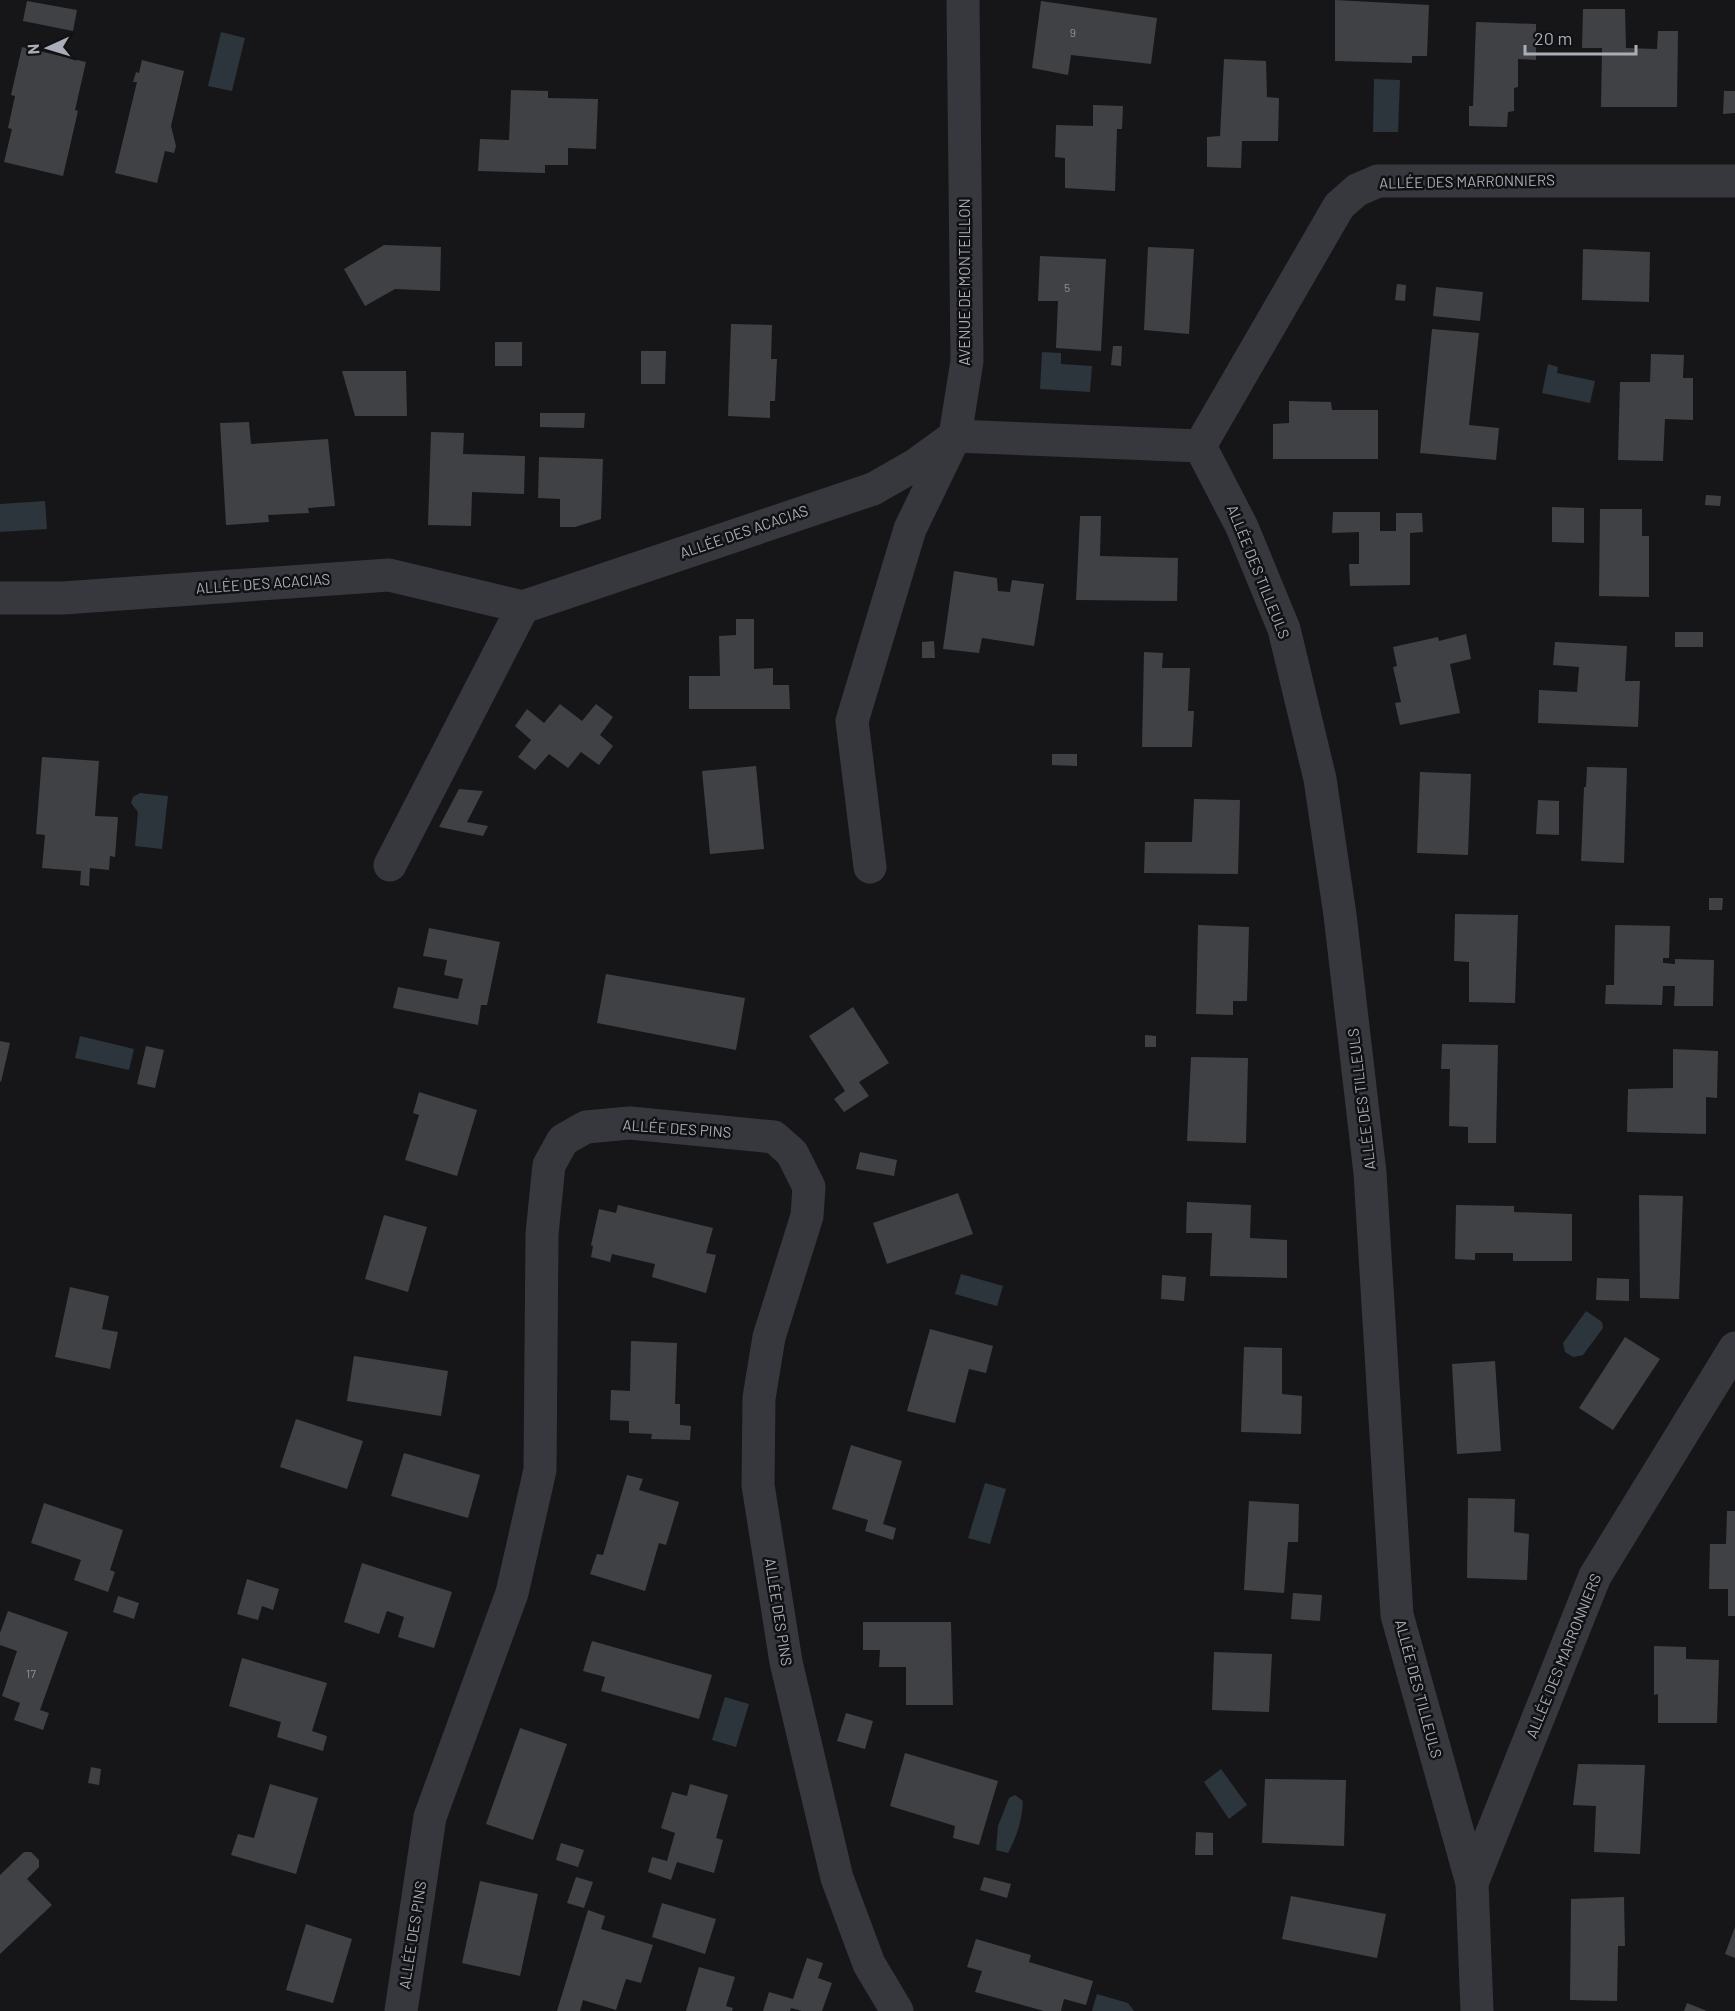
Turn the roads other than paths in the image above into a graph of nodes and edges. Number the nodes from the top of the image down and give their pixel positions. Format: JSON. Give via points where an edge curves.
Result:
{"nodes":[{"id":1,"x":963,"y":0,"type":"edge"},
{"id":2,"x":1735,"y":181,"type":"edge"},
{"id":3,"x":955,"y":436,"type":"junction"},
{"id":4,"x":1200,"y":446,"type":"junction"},
{"id":5,"x":0,"y":598,"type":"edge"},
{"id":6,"x":523,"y":607,"type":"junction"},
{"id":7,"x":390,"y":865,"type":"dead end"},
{"id":8,"x":870,"y":867,"type":"dead end"},
{"id":9,"x":1735,"y":1348,"type":"edge"},
{"id":10,"x":1472,"y":1883,"type":"junction"},
{"id":11,"x":401,"y":2011,"type":"edge"},
{"id":12,"x":897,"y":2011,"type":"edge"},
{"id":13,"x":1478,"y":2011,"type":"edge"}],
"edges":[{"from":1,"to":3,"type":"street","name":"AVENUE DE MONTEILLON","via":[[967,361]]},
{"from":2,"to":4,"type":"street","name":"ALLÉE DES MARRONNIERS","via":[[1378,181],[1357,190],[1339,206]]},
{"from":3,"to":4,"type":"street"},
{"from":3,"to":6,"type":"street","name":"ALLÉE DES ACACIAS","via":[[873,489]]},
{"from":3,"to":8,"type":"street","name":"AVENUE DE MONTEILLON","via":[[910,529],[852,721]]},
{"from":4,"to":10,"type":"street","name":"ALLÉE DES TILLEULS","via":[[1242,526],[1284,629],[1320,779],[1370,1173],[1397,1615]]},
{"from":5,"to":6,"type":"street","name":"ALLÉE DES ACACIAS","via":[[63,598],[388,575]]},
{"from":6,"to":7,"type":"street"},
{"from":9,"to":10,"type":"street","name":"ALLÉE DES MARRONNIERS","via":[[1595,1576]]},
{"from":10,"to":13,"type":"street","name":"ALLÉE DES TILLEULS"},
{"from":11,"to":12,"type":"street","name":"ALLÉE DES PINS","via":[[430,1817],[512,1593],[540,1470],[542,1234],[549,1165],[563,1140],[586,1127],[630,1124],[774,1137],[792,1153],[809,1186],[807,1216],[769,1337],[759,1398],[758,1485],[786,1662],[837,1878],[869,1964]]}]}
